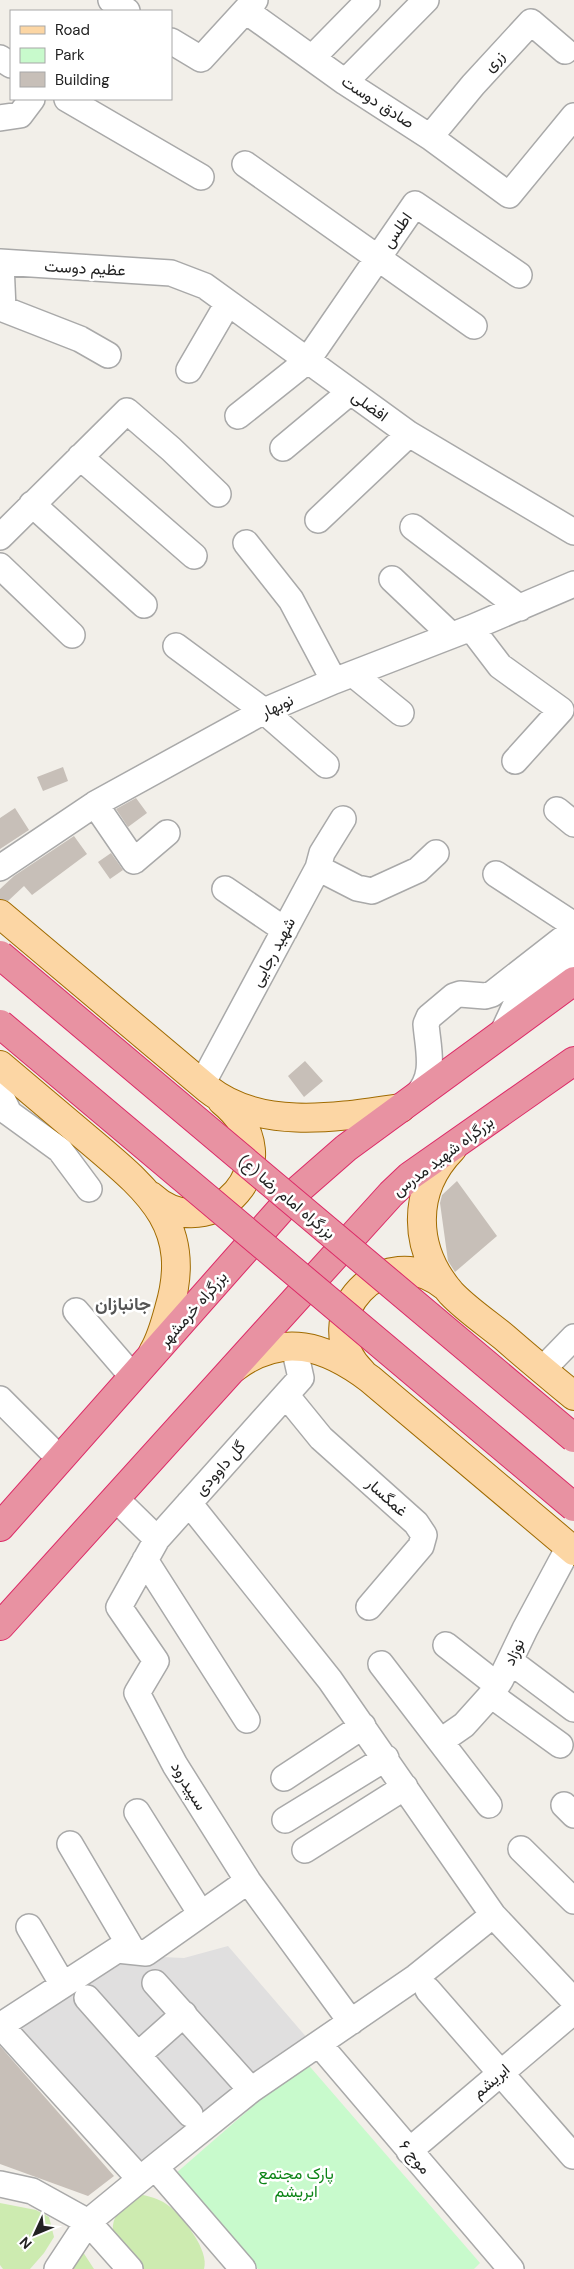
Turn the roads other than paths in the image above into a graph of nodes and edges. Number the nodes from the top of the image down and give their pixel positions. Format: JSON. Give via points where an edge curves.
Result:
{"nodes":[{"id":1,"x":104,"y":0,"type":"edge"},
{"id":2,"x":111,"y":0,"type":"edge"},
{"id":3,"x":426,"y":0,"type":"edge"},
{"id":4,"x":367,"y":2,"type":"dead end"},
{"id":5,"x":250,"y":5,"type":"edge"},
{"id":6,"x":96,"y":10,"type":"edge"},
{"id":7,"x":126,"y":10,"type":"edge"},
{"id":8,"x":172,"y":42,"type":"edge"},
{"id":9,"x":565,"y":51,"type":"dead end"},
{"id":10,"x":312,"y":58,"type":"junction"},
{"id":11,"x":345,"y":82,"type":"junction"},
{"id":12,"x":31,"y":100,"type":"edge"},
{"id":13,"x":69,"y":100,"type":"edge"},
{"id":14,"x":574,"y":116,"type":"edge"},
{"id":15,"x":0,"y":118,"type":"edge"},
{"id":16,"x":430,"y":136,"type":"junction"},
{"id":17,"x":245,"y":164,"type":"dead end"},
{"id":18,"x":201,"y":177,"type":"dead end"},
{"id":19,"x":378,"y":257,"type":"junction"},
{"id":20,"x":0,"y":263,"type":"edge"},
{"id":21,"x":171,"y":273,"type":"joint"},
{"id":22,"x":519,"y":275,"type":"dead end"},
{"id":23,"x":228,"y":303,"type":"junction"},
{"id":24,"x":474,"y":326,"type":"dead end"},
{"id":25,"x":108,"y":355,"type":"dead end"},
{"id":26,"x":307,"y":361,"type":"junction"},
{"id":27,"x":189,"y":370,"type":"dead end"},
{"id":28,"x":350,"y":392,"type":"junction"},
{"id":29,"x":238,"y":416,"type":"dead end"},
{"id":30,"x":409,"y":434,"type":"junction"},
{"id":31,"x":283,"y":448,"type":"dead end"},
{"id":32,"x":80,"y":457,"type":"junction"},
{"id":33,"x":218,"y":494,"type":"dead end"},
{"id":34,"x":32,"y":504,"type":"junction"},
{"id":35,"x":318,"y":520,"type":"dead end"},
{"id":36,"x":413,"y":527,"type":"dead end"},
{"id":37,"x":574,"y":532,"type":"edge"},
{"id":38,"x":0,"y":538,"type":"edge"},
{"id":39,"x":246,"y":543,"type":"dead end"},
{"id":40,"x":194,"y":556,"type":"dead end"},
{"id":41,"x":0,"y":566,"type":"edge"},
{"id":42,"x":392,"y":579,"type":"dead end"},
{"id":43,"x":574,"y":584,"type":"edge"},
{"id":44,"x":144,"y":605,"type":"dead end"},
{"id":45,"x":520,"y":608,"type":"junction"},
{"id":46,"x":461,"y":632,"type":"junction"},
{"id":47,"x":72,"y":635,"type":"dead end"},
{"id":48,"x":176,"y":646,"type":"dead end"},
{"id":49,"x":344,"y":677,"type":"junction"},
{"id":50,"x":264,"y":711,"type":"junction"},
{"id":51,"x":401,"y":713,"type":"dead end"},
{"id":52,"x":515,"y":761,"type":"dead end"},
{"id":53,"x":326,"y":766,"type":"dead end"},
{"id":54,"x":96,"y":804,"type":"junction"},
{"id":55,"x":343,"y":819,"type":"dead end"},
{"id":56,"x":166,"y":833,"type":"dead end"},
{"id":57,"x":436,"y":853,"type":"dead end"},
{"id":58,"x":0,"y":868,"type":"edge"},
{"id":59,"x":318,"y":868,"type":"junction"},
{"id":60,"x":496,"y":874,"type":"dead end"},
{"id":61,"x":225,"y":889,"type":"dead end"},
{"id":62,"x":0,"y":914,"type":"edge"},
{"id":63,"x":574,"y":925,"type":"edge"},
{"id":64,"x":285,"y":930,"type":"junction"},
{"id":65,"x":574,"y":930,"type":"edge"},
{"id":66,"x":0,"y":956,"type":"edge"},
{"id":67,"x":574,"y":957,"type":"edge"},
{"id":68,"x":574,"y":980,"type":"edge"},
{"id":69,"x":574,"y":997,"type":"edge"},
{"id":70,"x":541,"y":1006,"type":"junction"},
{"id":71,"x":0,"y":1024,"type":"edge"},
{"id":72,"x":502,"y":1034,"type":"junction"},
{"id":73,"x":574,"y":1061,"type":"edge"},
{"id":74,"x":1,"y":1078,"type":"edge"},
{"id":75,"x":207,"y":1089,"type":"junction"},
{"id":76,"x":408,"y":1103,"type":"junction"},
{"id":77,"x":467,"y":1137,"type":"junction"},
{"id":78,"x":89,"y":1190,"type":"dead end"},
{"id":79,"x":144,"y":1190,"type":"junction"},
{"id":80,"x":451,"y":1292,"type":"junction"},
{"id":81,"x":76,"y":1310,"type":"dead end"},
{"id":82,"x":574,"y":1337,"type":"edge"},
{"id":83,"x":294,"y":1347,"type":"junction"},
{"id":84,"x":141,"y":1368,"type":"junction"},
{"id":85,"x":542,"y":1370,"type":"junction"},
{"id":86,"x":225,"y":1376,"type":"junction"},
{"id":87,"x":369,"y":1378,"type":"junction"},
{"id":88,"x":286,"y":1395,"type":"junction"},
{"id":89,"x":574,"y":1396,"type":"edge"},
{"id":90,"x":0,"y":1398,"type":"edge"},
{"id":91,"x":574,"y":1438,"type":"edge"},
{"id":92,"x":60,"y":1459,"type":"junction"},
{"id":93,"x":115,"y":1498,"type":"junction"},
{"id":94,"x":189,"y":1503,"type":"junction"},
{"id":95,"x":574,"y":1507,"type":"edge"},
{"id":96,"x":0,"y":1527,"type":"edge"},
{"id":97,"x":157,"y":1539,"type":"junction"},
{"id":98,"x":572,"y":1549,"type":"edge"},
{"id":99,"x":145,"y":1560,"type":"junction"},
{"id":100,"x":369,"y":1607,"type":"dead end"},
{"id":101,"x":5,"y":1620,"type":"edge"},
{"id":102,"x":446,"y":1645,"type":"dead end"},
{"id":103,"x":510,"y":1661,"type":"junction"},
{"id":104,"x":382,"y":1664,"type":"dead end"},
{"id":105,"x":494,"y":1690,"type":"junction"},
{"id":106,"x":574,"y":1709,"type":"edge"},
{"id":107,"x":247,"y":1720,"type":"dead end"},
{"id":108,"x":363,"y":1726,"type":"junction"},
{"id":109,"x":441,"y":1741,"type":"junction"},
{"id":110,"x":560,"y":1745,"type":"dead end"},
{"id":111,"x":386,"y":1758,"type":"junction"},
{"id":112,"x":284,"y":1778,"type":"dead end"},
{"id":113,"x":405,"y":1787,"type":"junction"},
{"id":114,"x":489,"y":1805,"type":"dead end"},
{"id":115,"x":137,"y":1812,"type":"dead end"},
{"id":116,"x":285,"y":1820,"type":"dead end"},
{"id":117,"x":70,"y":1844,"type":"dead end"},
{"id":118,"x":521,"y":1849,"type":"dead end"},
{"id":119,"x":305,"y":1850,"type":"dead end"},
{"id":120,"x":248,"y":1881,"type":"junction"},
{"id":121,"x":574,"y":1901,"type":"edge"},
{"id":122,"x":201,"y":1914,"type":"junction"},
{"id":123,"x":493,"y":1915,"type":"junction"},
{"id":124,"x":28,"y":1927,"type":"dead end"},
{"id":125,"x":133,"y":1951,"type":"junction"},
{"id":126,"x":155,"y":1982,"type":"dead end"},
{"id":127,"x":63,"y":1985,"type":"junction"},
{"id":128,"x":428,"y":1990,"type":"dead end"},
{"id":129,"x":87,"y":1998,"type":"dead end"},
{"id":130,"x":184,"y":2014,"type":"junction"},
{"id":131,"x":571,"y":2015,"type":"edge"},
{"id":132,"x":351,"y":2022,"type":"junction"},
{"id":133,"x":1,"y":2028,"type":"edge"},
{"id":134,"x":319,"y":2044,"type":"junction"},
{"id":135,"x":138,"y":2055,"type":"junction"},
{"id":136,"x":500,"y":2073,"type":"junction"},
{"id":137,"x":251,"y":2090,"type":"junction"},
{"id":138,"x":190,"y":2114,"type":"dead end"},
{"id":139,"x":409,"y":2151,"type":"junction"},
{"id":140,"x":573,"y":2156,"type":"edge"},
{"id":141,"x":148,"y":2173,"type":"junction"},
{"id":142,"x":0,"y":2184,"type":"edge"},
{"id":143,"x":88,"y":2222,"type":"junction"},
{"id":144,"x":237,"y":2267,"type":"edge"},
{"id":145,"x":509,"y":2268,"type":"edge"},
{"id":146,"x":57,"y":2269,"type":"edge"},
{"id":147,"x":130,"y":2269,"type":"edge"}],
"edges":[{"from":1,"to":6,"type":"street"},
{"from":2,"to":7,"type":"street"},
{"from":3,"to":11,"type":"street"},
{"from":4,"to":10,"type":"street"},
{"from":5,"to":8,"type":"street","name":"صادق دوست","via":[[201,58]]},
{"from":5,"to":10,"type":"street","name":"صادق دوست"},
{"from":9,"to":16,"type":"street","name":"زری","via":[[530,22]]},
{"from":10,"to":11,"type":"street","name":"صادق دوست"},
{"from":11,"to":16,"type":"street","name":"صادق دوست"},
{"from":12,"to":15,"type":"street","via":[[20,115]]},
{"from":13,"to":18,"type":"street"},
{"from":14,"to":16,"type":"street","name":"صادق دوست","via":[[509,195]]},
{"from":17,"to":19,"type":"street"},
{"from":19,"to":22,"type":"street","name":"اطلس","via":[[415,204]]},
{"from":19,"to":24,"type":"street"},
{"from":19,"to":26,"type":"street","name":"اطلس"},
{"from":20,"to":21,"type":"street","name":"عظیم دوست"},
{"from":20,"to":25,"type":"street","via":[[3,309],[80,339]]},
{"from":21,"to":23,"type":"street","name":"افضلی","via":[[205,286]]},
{"from":23,"to":26,"type":"street","name":"افضلی"},
{"from":23,"to":27,"type":"street"},
{"from":26,"to":28,"type":"street","name":"افضلی"},
{"from":26,"to":29,"type":"street","name":"اطلس"},
{"from":28,"to":30,"type":"street","name":"افضلی"},
{"from":28,"to":31,"type":"street"},
{"from":30,"to":35,"type":"street"},
{"from":30,"to":37,"type":"street","name":"افضلی"},
{"from":32,"to":33,"type":"street","via":[[127,411]]},
{"from":32,"to":34,"type":"street"},
{"from":32,"to":40,"type":"street"},
{"from":34,"to":38,"type":"street"},
{"from":34,"to":44,"type":"street"},
{"from":36,"to":45,"type":"street"},
{"from":39,"to":49,"type":"street","via":[[291,600]]},
{"from":41,"to":47,"type":"street"},
{"from":42,"to":46,"type":"street"},
{"from":43,"to":45,"type":"street","name":"نوبهار"},
{"from":45,"to":46,"type":"street","name":"نوبهار"},
{"from":46,"to":49,"type":"street","name":"نوبهار"},
{"from":46,"to":52,"type":"street","via":[[500,666],[561,710]]},
{"from":48,"to":50,"type":"street"},
{"from":49,"to":50,"type":"street","name":"نوبهار"},
{"from":49,"to":51,"type":"street"},
{"from":50,"to":53,"type":"street"},
{"from":50,"to":54,"type":"street","name":"نوبهار"},
{"from":54,"to":56,"type":"street","via":[[134,861]]},
{"from":54,"to":58,"type":"street","name":"نوبهار"},
{"from":55,"to":59,"type":"street","name":"شهید رجایی","via":[[322,853]]},
{"from":57,"to":59,"type":"street","via":[[418,870],[372,891],[357,888]]},
{"from":59,"to":64,"type":"street","name":"شهید رجایی"},
{"from":60,"to":63,"type":"street"},
{"from":61,"to":64,"type":"street"},
{"from":62,"to":75,"type":"main road"},
{"from":64,"to":75,"type":"street","name":"شهید رجایی"},
{"from":65,"to":76,"type":"street","via":[[492,994],[454,996],[429,1016],[426,1024],[429,1077],[424,1089]]},
{"from":66,"to":91,"type":"highway","name":"بزرگراه امام رضا (ع)","bridge":true},
{"from":67,"to":72,"type":"street","via":[[517,1002]]},
{"from":68,"to":70,"type":"highway"},
{"from":69,"to":70,"type":"highway"},
{"from":70,"to":72,"type":"highway"},
{"from":71,"to":95,"type":"highway","bridge":true},
{"from":72,"to":76,"type":"highway"},
{"from":73,"to":77,"type":"highway","name":"بزرگراه شهید مدرس"},
{"from":74,"to":78,"type":"street","via":[[8,1113],[60,1150]]},
{"from":74,"to":79,"type":"main road","via":[[124,1170]]},
{"from":75,"to":76,"type":"main road","via":[[236,1105],[295,1118],[324,1118]]},
{"from":75,"to":79,"type":"main road","via":[[238,1116],[250,1138],[250,1168],[239,1190],[216,1208],[192,1213],[168,1208]]},
{"from":76,"to":84,"type":"highway","name":"بزرگراه خرمشهر","via":[[337,1154],[298,1190]]},
{"from":77,"to":80,"type":"main road","via":[[434,1171],[421,1211],[425,1248],[432,1266]]},
{"from":77,"to":86,"type":"highway","name":"بزرگراه شهید مدرس","via":[[410,1176],[391,1194]]},
{"from":79,"to":84,"type":"main road","via":[[170,1229],[178,1264],[172,1300],[159,1342]]},
{"from":80,"to":85,"type":"main road"},
{"from":80,"to":87,"type":"main road","via":[[428,1275],[404,1270],[375,1277],[360,1290],[347,1311],[345,1335],[352,1358]]},
{"from":81,"to":84,"type":"street"},
{"from":82,"to":85,"type":"street"},
{"from":83,"to":86,"type":"main road","via":[[257,1355]]},
{"from":83,"to":87,"type":"main road","via":[[330,1353]]},
{"from":83,"to":88,"type":"street","name":"گل داوودی","via":[[301,1378]]},
{"from":84,"to":92,"type":"highway","name":"بزرگراه خرمشهر"},
{"from":85,"to":89,"type":"main road"},
{"from":86,"to":93,"type":"highway"},
{"from":87,"to":98,"type":"main road"},
{"from":88,"to":94,"type":"street","name":"گل داوودی"},
{"from":88,"to":100,"type":"street","name":"غمگسار","via":[[321,1438],[416,1523],[424,1534],[421,1546]]},
{"from":90,"to":92,"type":"street"},
{"from":92,"to":96,"type":"highway","name":"بزرگراه خرمشهر"},
{"from":93,"to":97,"type":"street"},
{"from":93,"to":101,"type":"highway"},
{"from":94,"to":97,"type":"street","name":"گل داوودی"},
{"from":94,"to":108,"type":"street"},
{"from":97,"to":99,"type":"street","name":"سپیدرود"},
{"from":98,"to":103,"type":"street","name":"نوزاد"},
{"from":99,"to":107,"type":"street"},
{"from":99,"to":120,"type":"street","name":"سپیدرود","via":[[119,1607],[156,1661],[137,1693],[175,1765]]},
{"from":102,"to":105,"type":"street"},
{"from":103,"to":105,"type":"street","name":"نوزاد"},
{"from":103,"to":106,"type":"street"},
{"from":104,"to":109,"type":"street"},
{"from":105,"to":109,"type":"street","name":"نوزاد","via":[[464,1725]]},
{"from":105,"to":110,"type":"street"},
{"from":108,"to":111,"type":"street"},
{"from":108,"to":112,"type":"street"},
{"from":109,"to":114,"type":"street"},
{"from":111,"to":113,"type":"street"},
{"from":111,"to":116,"type":"street"},
{"from":113,"to":119,"type":"street"},
{"from":113,"to":123,"type":"street"},
{"from":115,"to":122,"type":"street"},
{"from":117,"to":125,"type":"street"},
{"from":118,"to":121,"type":"street"},
{"from":120,"to":122,"type":"street"},
{"from":120,"to":132,"type":"street","name":"سپیدرود"},
{"from":122,"to":125,"type":"street","via":[[146,1953]]},
{"from":123,"to":131,"type":"street"},
{"from":123,"to":132,"type":"street","via":[[416,1977]]},
{"from":124,"to":127,"type":"street"},
{"from":125,"to":127,"type":"street","via":[[117,1950]]},
{"from":126,"to":130,"type":"street"},
{"from":127,"to":133,"type":"street"},
{"from":128,"to":136,"type":"street"},
{"from":129,"to":135,"type":"street"},
{"from":130,"to":135,"type":"street"},
{"from":130,"to":137,"type":"street"},
{"from":131,"to":136,"type":"street","name":"ابریشم"},
{"from":132,"to":134,"type":"street"},
{"from":133,"to":141,"type":"street"},
{"from":134,"to":137,"type":"street"},
{"from":134,"to":139,"type":"street","name":"موج ۶"},
{"from":135,"to":138,"type":"street"},
{"from":136,"to":139,"type":"street","name":"ابریشم"},
{"from":136,"to":140,"type":"street"},
{"from":137,"to":141,"type":"street"},
{"from":139,"to":145,"type":"street","name":"موج ۶"},
{"from":141,"to":143,"type":"street"},
{"from":141,"to":144,"type":"street"},
{"from":142,"to":143,"type":"street","via":[[32,2191]]},
{"from":143,"to":146,"type":"street"},
{"from":143,"to":147,"type":"street"}]}
